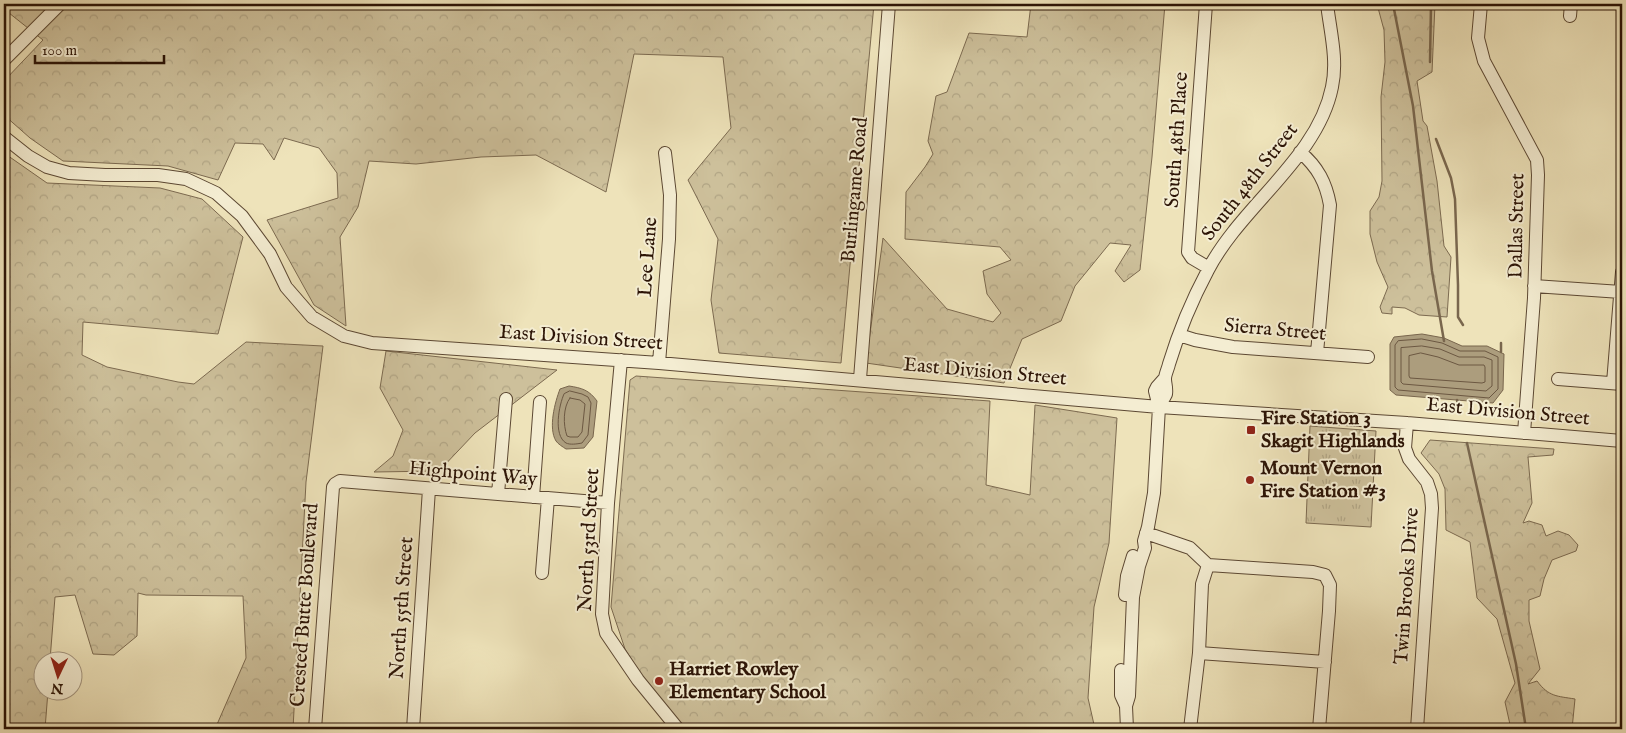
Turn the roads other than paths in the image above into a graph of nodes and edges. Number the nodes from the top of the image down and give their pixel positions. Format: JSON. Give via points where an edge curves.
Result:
{"nodes":[{"id":1,"x":60,"y":4,"type":"edge"},
{"id":2,"x":889,"y":4,"type":"edge"},
{"id":3,"x":1206,"y":4,"type":"edge"},
{"id":4,"x":1328,"y":4,"type":"edge"},
{"id":5,"x":1481,"y":4,"type":"edge"},
{"id":6,"x":4,"y":60,"type":"edge"},
{"id":7,"x":4,"y":137,"type":"edge"},
{"id":8,"x":1300,"y":152,"type":"junction"},
{"id":9,"x":665,"y":153,"type":"dead end"},
{"id":10,"x":1209,"y":268,"type":"junction"},
{"id":11,"x":1622,"y":272,"type":"edge"},
{"id":12,"x":1534,"y":286,"type":"junction"},
{"id":13,"x":1621,"y":292,"type":"junction"},
{"id":14,"x":1179,"y":335,"type":"junction"},
{"id":15,"x":1318,"y":353,"type":"junction"},
{"id":16,"x":1368,"y":357,"type":"dead end"},
{"id":17,"x":621,"y":360,"type":"junction"},
{"id":18,"x":658,"y":363,"type":"junction"},
{"id":19,"x":860,"y":379,"type":"junction"},
{"id":20,"x":1558,"y":379,"type":"dead end"},
{"id":21,"x":1618,"y":383,"type":"edge"},
{"id":22,"x":506,"y":399,"type":"dead end"},
{"id":23,"x":540,"y":402,"type":"dead end"},
{"id":24,"x":1159,"y":407,"type":"junction"},
{"id":25,"x":1407,"y":423,"type":"junction"},
{"id":26,"x":1524,"y":433,"type":"junction"},
{"id":27,"x":1622,"y":441,"type":"edge"},
{"id":28,"x":335,"y":484,"type":"joint"},
{"id":29,"x":429,"y":489,"type":"junction"},
{"id":30,"x":498,"y":494,"type":"junction"},
{"id":31,"x":533,"y":497,"type":"junction"},
{"id":32,"x":548,"y":498,"type":"junction"},
{"id":33,"x":608,"y":503,"type":"junction"},
{"id":34,"x":1145,"y":537,"type":"junction"},
{"id":35,"x":1208,"y":565,"type":"junction"},
{"id":36,"x":542,"y":573,"type":"dead end"},
{"id":37,"x":1199,"y":653,"type":"junction"},
{"id":38,"x":1324,"y":662,"type":"junction"},
{"id":39,"x":315,"y":729,"type":"edge"},
{"id":40,"x":413,"y":729,"type":"edge"},
{"id":41,"x":678,"y":729,"type":"edge"},
{"id":42,"x":1127,"y":729,"type":"edge"},
{"id":43,"x":1190,"y":729,"type":"edge"},
{"id":44,"x":1319,"y":729,"type":"edge"},
{"id":45,"x":1417,"y":729,"type":"edge"}],
"edges":[{"from":1,"to":6,"type":"street"},
{"from":2,"to":19,"type":"street","name":"Burlingame Road"},
{"from":3,"to":10,"type":"street","name":"South 48th Place","via":[[1188,252]]},
{"from":4,"to":8,"type":"street","name":"South 48th Street","via":[[1333,86],[1318,127]]},
{"from":5,"to":12,"type":"street","name":"Dallas Street","via":[[1478,38],[1484,61],[1537,160]]},
{"from":7,"to":17,"type":"street","name":"East Division Street","via":[[47,167],[70,173],[158,175],[186,179],[216,193],[242,216],[270,254],[286,287],[312,317],[344,336],[372,343]]},
{"from":8,"to":10,"type":"street","name":"South 48th Street","via":[[1227,238]]},
{"from":8,"to":15,"type":"street","via":[[1319,172],[1327,187],[1330,205]]},
{"from":9,"to":18,"type":"street","name":"Lee Lane","via":[[670,203]]},
{"from":10,"to":14,"type":"street","name":"South 48th Street"},
{"from":11,"to":13,"type":"street"},
{"from":12,"to":13,"type":"street"},
{"from":12,"to":26,"type":"street","name":"Dallas Street"},
{"from":13,"to":21,"type":"street"},
{"from":14,"to":15,"type":"street","name":"Sierra Street","via":[[1233,347]]},
{"from":14,"to":24,"type":"street","name":"South 48th Street","via":[[1165,378],[1166,392]]},
{"from":15,"to":16,"type":"street","name":"Sierra Street"},
{"from":17,"to":18,"type":"street","name":"East Division Street"},
{"from":17,"to":33,"type":"street","name":"North 53rd Street"},
{"from":18,"to":19,"type":"street","name":"East Division Street"},
{"from":19,"to":24,"type":"street","name":"East Division Street"},
{"from":20,"to":21,"type":"street"},
{"from":22,"to":30,"type":"street"},
{"from":23,"to":31,"type":"street"},
{"from":24,"to":25,"type":"street","name":"East Division Street"},
{"from":24,"to":34,"type":"street","name":"South 48th Street","via":[[1154,493]]},
{"from":25,"to":26,"type":"street","name":"East Division Street"},
{"from":25,"to":45,"type":"street","name":"Twin Brooks Drive","via":[[1405,448],[1409,459],[1427,482],[1432,508]]},
{"from":26,"to":27,"type":"street","name":"East Division Street"},
{"from":28,"to":29,"type":"street","name":"Highpoint Way","via":[[340,481]]},
{"from":28,"to":39,"type":"street","name":"Crested Butte Boulevard"},
{"from":29,"to":30,"type":"street","name":"Highpoint Way"},
{"from":29,"to":40,"type":"street","name":"North 55th Street"},
{"from":30,"to":31,"type":"street","name":"Highpoint Way"},
{"from":31,"to":32,"type":"street","name":"Highpoint Way"},
{"from":32,"to":33,"type":"street","name":"Highpoint Way"},
{"from":32,"to":36,"type":"street"},
{"from":33,"to":41,"type":"street","name":"North 53rd Street","via":[[602,614],[606,633],[638,680]]},
{"from":34,"to":35,"type":"street","via":[[1190,548]]},
{"from":34,"to":42,"type":"street","name":"South 48th Street","via":[[1137,544],[1127,576],[1120,695],[1126,706]]},
{"from":35,"to":37,"type":"street","via":[[1202,584]]},
{"from":35,"to":38,"type":"street","via":[[1325,575],[1330,585]]},
{"from":37,"to":38,"type":"street"},
{"from":37,"to":43,"type":"street"},
{"from":38,"to":44,"type":"street"}]}
